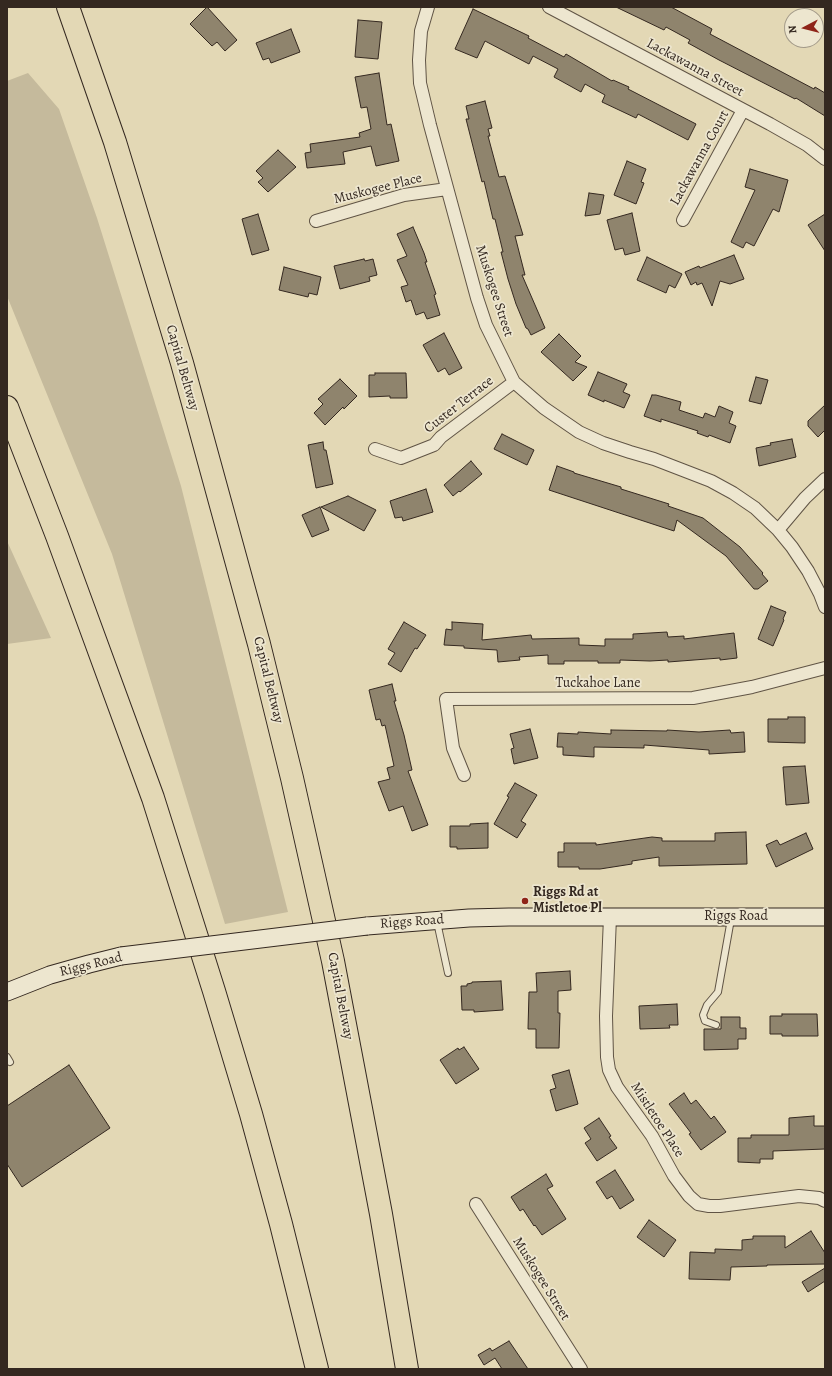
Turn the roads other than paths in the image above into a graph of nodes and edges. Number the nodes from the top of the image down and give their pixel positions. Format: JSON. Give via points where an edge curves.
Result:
{"nodes":[{"id":1,"x":68,"y":7,"type":"edge"},
{"id":2,"x":80,"y":7,"type":"edge"},
{"id":3,"x":428,"y":7,"type":"edge"},
{"id":4,"x":549,"y":7,"type":"edge"},
{"id":5,"x":743,"y":110,"type":"junction"},
{"id":6,"x":115,"y":142,"type":"junction"},
{"id":7,"x":825,"y":159,"type":"edge"},
{"id":8,"x":447,"y":189,"type":"junction"},
{"id":9,"x":683,"y":220,"type":"dead end"},
{"id":10,"x":316,"y":221,"type":"dead end"},
{"id":11,"x":514,"y":382,"type":"junction"},
{"id":12,"x":7,"y":408,"type":"edge"},
{"id":13,"x":375,"y":449,"type":"dead end"},
{"id":14,"x":825,"y":479,"type":"edge"},
{"id":15,"x":778,"y":530,"type":"junction"},
{"id":16,"x":825,"y":607,"type":"edge"},
{"id":17,"x":825,"y":668,"type":"edge"},
{"id":18,"x":464,"y":775,"type":"dead end"},
{"id":19,"x":610,"y":917,"type":"junction"},
{"id":20,"x":731,"y":917,"type":"junction"},
{"id":21,"x":825,"y":917,"type":"edge"},
{"id":22,"x":436,"y":920,"type":"junction"},
{"id":23,"x":448,"y":973,"type":"dead end"},
{"id":24,"x":7,"y":992,"type":"edge"},
{"id":25,"x":716,"y":1025,"type":"dead end"},
{"id":26,"x":825,"y":1201,"type":"edge"},
{"id":27,"x":476,"y":1204,"type":"dead end"},
{"id":28,"x":317,"y":1369,"type":"edge"},
{"id":29,"x":407,"y":1369,"type":"edge"},
{"id":30,"x":581,"y":1369,"type":"edge"}],
"edges":[{"from":1,"to":6,"type":"highway","name":"Capital Beltway"},
{"from":2,"to":6,"type":"highway"},
{"from":3,"to":8,"type":"street","name":"Muskogee Street","via":[[421,31],[420,83]]},
{"from":4,"to":5,"type":"street","name":"Lackawanna Street"},
{"from":5,"to":7,"type":"street","name":"Lackawanna Street"},
{"from":5,"to":9,"type":"street","name":"Lackawanna Court"},
{"from":6,"to":29,"type":"highway","name":"Capital Beltway","via":[[218,491],[292,778],[336,976]]},
{"from":8,"to":10,"type":"street","name":"Muskogee Place","via":[[404,195]]},
{"from":8,"to":11,"type":"street","name":"Muskogee Street","via":[[486,325]]},
{"from":11,"to":13,"type":"street","name":"Custer Terrace","via":[[434,445],[401,458]]},
{"from":11,"to":15,"type":"street","name":"Muskogee Street","via":[[544,408],[579,432],[711,481],[756,508]]},
{"from":12,"to":28,"type":"highway","via":[[58,536],[153,798],[251,1114],[282,1224]]},
{"from":14,"to":15,"type":"street"},
{"from":15,"to":16,"type":"street","name":"Muskogee Street","via":[[808,571]]},
{"from":17,"to":18,"type":"street","name":"Tuckahoe Lane","via":[[752,687],[693,698],[446,699],[453,748]]},
{"from":19,"to":20,"type":"main road","name":"Riggs Road"},
{"from":19,"to":22,"type":"main road","name":"Riggs Road"},
{"from":19,"to":26,"type":"street","name":"Mistletoe Place","via":[[606,1016],[609,1070],[617,1087],[652,1136],[674,1176],[689,1196],[698,1204],[709,1206],[799,1196]]},
{"from":20,"to":21,"type":"main road","name":"Riggs Road"},
{"from":20,"to":25,"type":"lane","via":[[718,992],[707,1005],[703,1015],[705,1021]]},
{"from":22,"to":23,"type":"lane"},
{"from":22,"to":24,"type":"main road","name":"Riggs Road","bridge":true,"via":[[121,956],[50,975]]},
{"from":27,"to":30,"type":"street","name":"Muskogee Street"}]}
